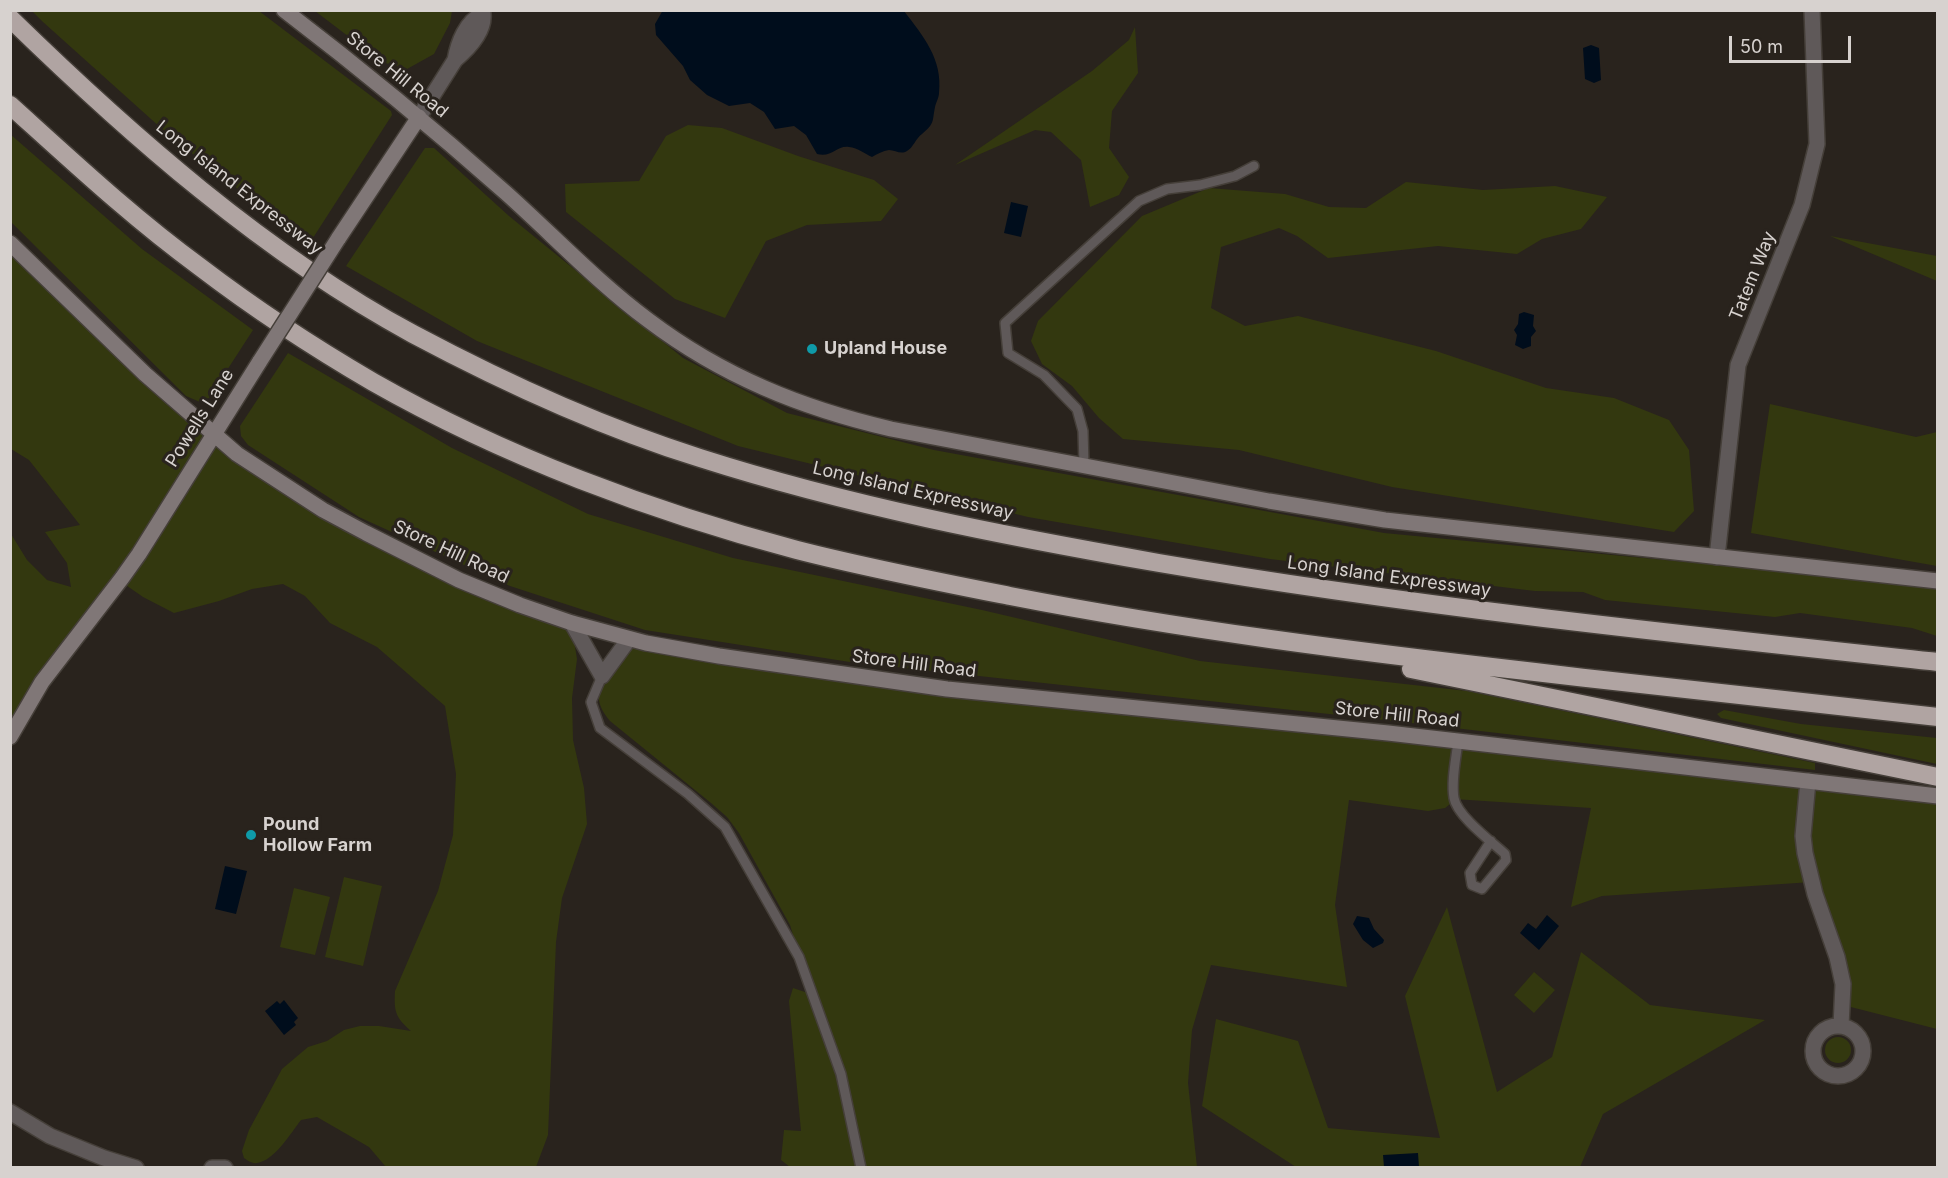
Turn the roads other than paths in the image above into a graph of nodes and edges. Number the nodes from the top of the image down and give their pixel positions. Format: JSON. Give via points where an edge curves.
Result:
{"nodes":[{"id":1,"x":284,"y":10,"type":"edge"},
{"id":2,"x":1812,"y":10,"type":"edge"},
{"id":3,"x":484,"y":12,"type":"edge"},
{"id":4,"x":10,"y":18,"type":"edge"},
{"id":5,"x":10,"y":105,"type":"edge"},
{"id":6,"x":419,"y":117,"type":"junction"},
{"id":7,"x":1254,"y":166,"type":"dead end"},
{"id":8,"x":10,"y":243,"type":"edge"},
{"id":9,"x":213,"y":433,"type":"junction"},
{"id":10,"x":1084,"y":465,"type":"junction"},
{"id":11,"x":1717,"y":557,"type":"junction"},
{"id":12,"x":1938,"y":581,"type":"edge"},
{"id":13,"x":572,"y":623,"type":"junction"},
{"id":14,"x":1229,"y":634,"type":"junction"},
{"id":15,"x":629,"y":639,"type":"junction"},
{"id":16,"x":1938,"y":662,"type":"edge"},
{"id":17,"x":602,"y":675,"type":"junction"},
{"id":18,"x":1938,"y":717,"type":"edge"},
{"id":19,"x":10,"y":737,"type":"edge"},
{"id":20,"x":1458,"y":741,"type":"junction"},
{"id":21,"x":1938,"y":777,"type":"edge"},
{"id":22,"x":1808,"y":781,"type":"junction"},
{"id":23,"x":1938,"y":796,"type":"edge"},
{"id":24,"x":1491,"y":841,"type":"junction"},
{"id":25,"x":1841,"y":1026,"type":"dead end"},
{"id":26,"x":10,"y":1112,"type":"edge"},
{"id":27,"x":136,"y":1167,"type":"edge"},
{"id":28,"x":212,"y":1167,"type":"edge"},
{"id":29,"x":225,"y":1167,"type":"edge"},
{"id":30,"x":861,"y":1167,"type":"edge"}],
"edges":[{"from":1,"to":6,"type":"main road","name":"Store Hill Road"},
{"from":2,"to":11,"type":"street","name":"Tatem Way","via":[[1817,144],[1802,205],[1738,364]]},
{"from":3,"to":6,"type":"street","via":[[482,25],[467,50],[455,60]]},
{"from":4,"to":16,"type":"highway","name":"Long Island Expressway","via":[[142,140],[238,219],[325,280],[409,332],[497,377],[589,418],[697,457],[816,492],[954,523],[1250,578],[1427,605]]},
{"from":5,"to":14,"type":"highway","via":[[197,266],[288,330],[376,383],[563,473],[675,514],[798,550],[1079,610]]},
{"from":6,"to":9,"type":"main road","name":"Powells Lane","bridge":true},
{"from":6,"to":10,"type":"main road","name":"Store Hill Road","via":[[638,312],[692,351],[736,376],[796,402],[858,421]]},
{"from":7,"to":10,"type":"lane","via":[[1235,176],[1167,189],[1139,201],[1005,323],[1008,353],[1044,375],[1077,409],[1083,431]]},
{"from":8,"to":9,"type":"main road","name":"Store Hill Road","via":[[145,374]]},
{"from":9,"to":13,"type":"main road","name":"Store Hill Road","via":[[237,454],[349,524],[459,580]]},
{"from":9,"to":19,"type":"main road","name":"Powells Lane","via":[[133,562],[42,682]]},
{"from":10,"to":11,"type":"main road","name":"Store Hill Road","via":[[1316,510]]},
{"from":11,"to":12,"type":"main road","name":"Store Hill Road"},
{"from":13,"to":15,"type":"main road","name":"Store Hill Road"},
{"from":13,"to":17,"type":"street"},
{"from":14,"to":18,"type":"highway","via":[[1399,657]]},
{"from":14,"to":21,"type":"highway"},
{"from":15,"to":17,"type":"street"},
{"from":15,"to":20,"type":"main road","name":"Store Hill Road","via":[[947,689]]},
{"from":17,"to":30,"type":"lane","via":[[591,702],[600,728],[725,827],[799,957],[840,1074]]},
{"from":20,"to":22,"type":"main road","name":"Store Hill Road"},
{"from":20,"to":24,"type":"lane","via":[[1454,801],[1461,813]]},
{"from":22,"to":23,"type":"main road","name":"Store Hill Road"},
{"from":22,"to":25,"type":"street","via":[[1805,853],[1843,984]]},
{"from":24,"to":24,"type":"lane","via":[[1506,860],[1482,889],[1472,885],[1470,873]]},
{"from":26,"to":27,"type":"street","via":[[50,1136]]},
{"from":28,"to":29,"type":"street"}]}
